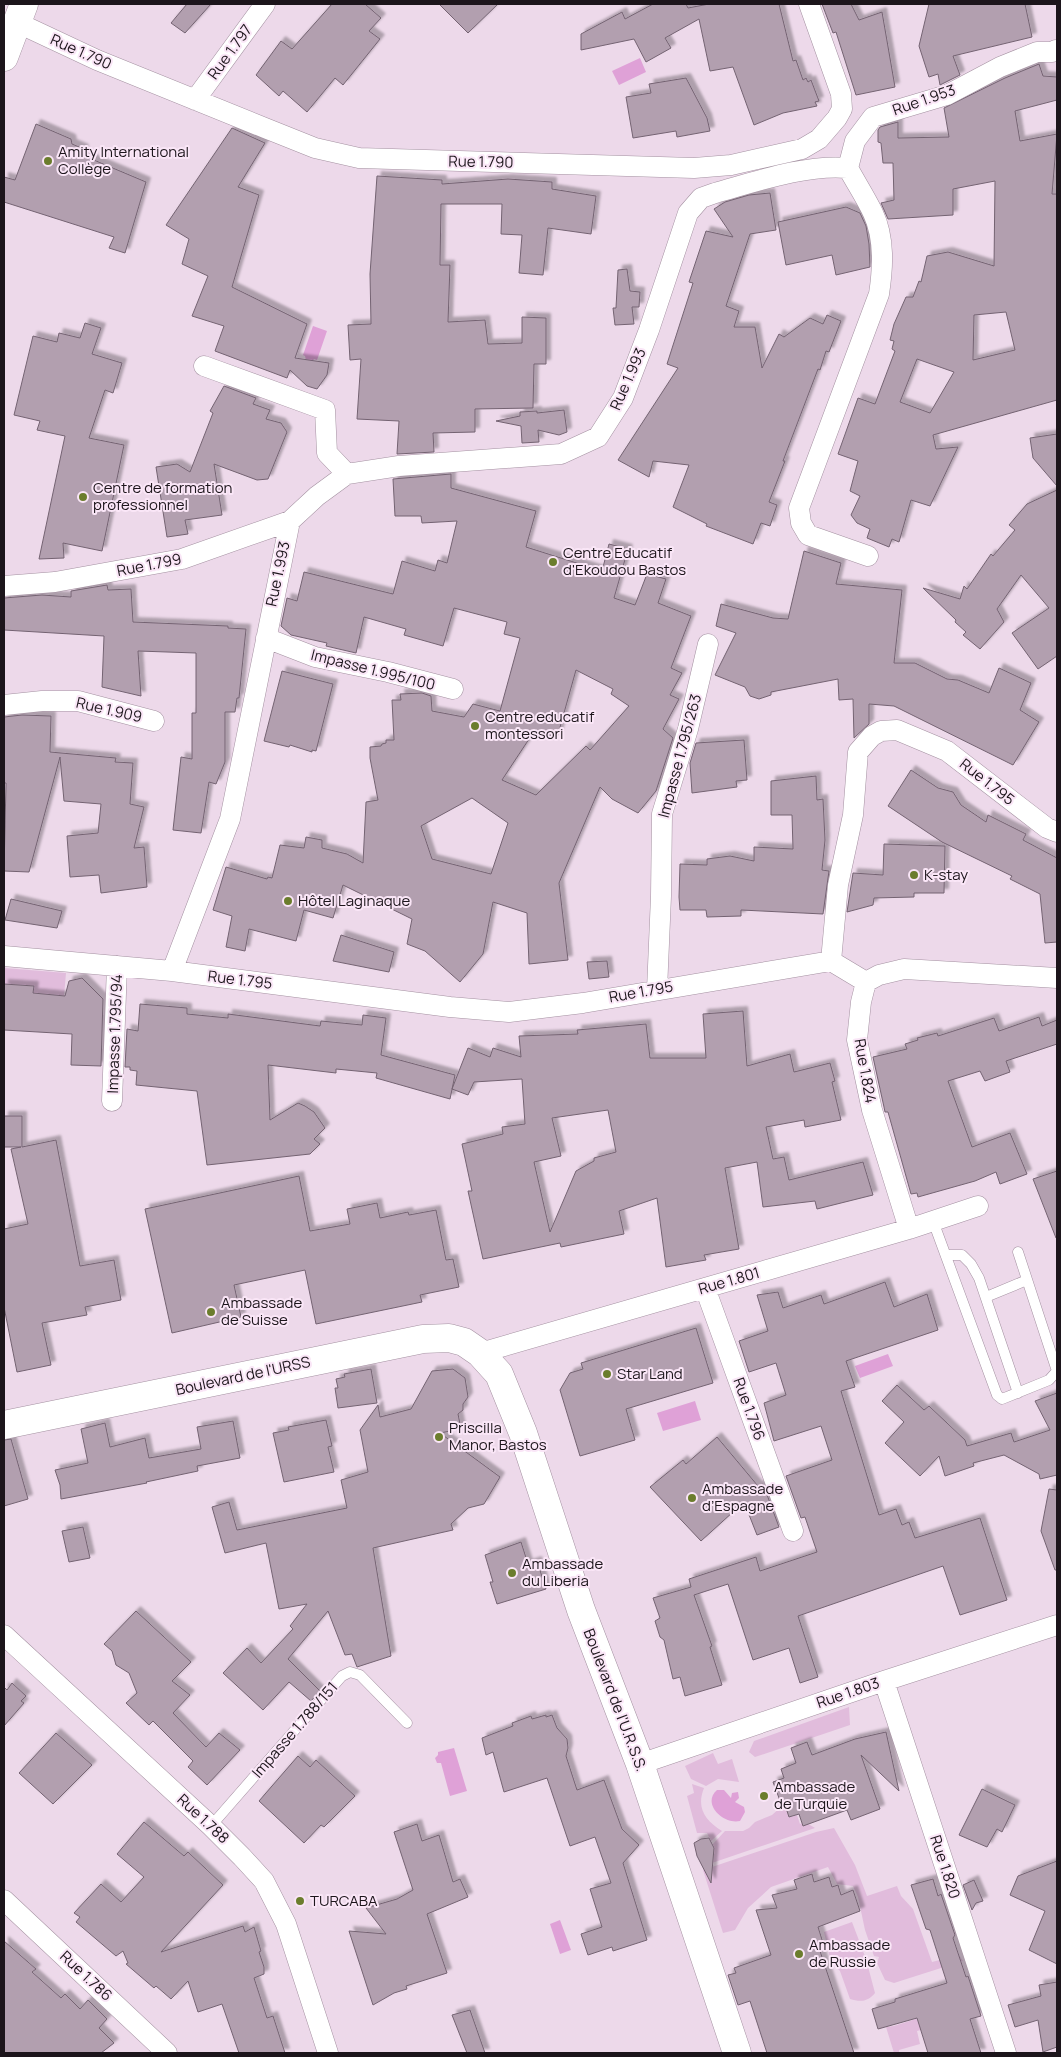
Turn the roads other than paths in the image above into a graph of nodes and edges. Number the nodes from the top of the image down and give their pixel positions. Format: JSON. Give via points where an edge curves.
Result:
{"nodes":[{"id":1,"x":264,"y":4,"type":"edge"},
{"id":2,"x":809,"y":4,"type":"edge"},
{"id":3,"x":19,"y":9,"type":"edge"},
{"id":4,"x":1056,"y":50,"type":"edge"},
{"id":5,"x":4,"y":57,"type":"edge"},
{"id":6,"x":195,"y":100,"type":"junction"},
{"id":7,"x":694,"y":168,"type":"junction"},
{"id":8,"x":848,"y":168,"type":"junction"},
{"id":9,"x":701,"y":198,"type":"junction"},
{"id":10,"x":204,"y":366,"type":"dead end"},
{"id":11,"x":347,"y":474,"type":"junction"},
{"id":12,"x":290,"y":521,"type":"junction"},
{"id":13,"x":868,"y":556,"type":"dead end"},
{"id":14,"x":4,"y":586,"type":"edge"},
{"id":15,"x":266,"y":638,"type":"junction"},
{"id":16,"x":708,"y":644,"type":"dead end"},
{"id":17,"x":453,"y":689,"type":"dead end"},
{"id":18,"x":4,"y":705,"type":"edge"},
{"id":19,"x":154,"y":721,"type":"dead end"},
{"id":20,"x":1057,"y":832,"type":"edge"},
{"id":21,"x":4,"y":956,"type":"edge"},
{"id":22,"x":831,"y":961,"type":"junction"},
{"id":23,"x":117,"y":966,"type":"junction"},
{"id":24,"x":172,"y":971,"type":"junction"},
{"id":25,"x":1057,"y":978,"type":"edge"},
{"id":26,"x":866,"y":982,"type":"junction"},
{"id":27,"x":657,"y":990,"type":"junction"},
{"id":28,"x":112,"y":1101,"type":"dead end"},
{"id":29,"x":978,"y":1206,"type":"dead end"},
{"id":30,"x":933,"y":1221,"type":"junction"},
{"id":31,"x":909,"y":1229,"type":"junction"},
{"id":32,"x":1018,"y":1252,"type":"dead end"},
{"id":33,"x":946,"y":1255,"type":"junction"},
{"id":34,"x":1027,"y":1280,"type":"junction"},
{"id":35,"x":704,"y":1288,"type":"junction"},
{"id":36,"x":986,"y":1297,"type":"junction"},
{"id":37,"x":480,"y":1353,"type":"junction"},
{"id":38,"x":1018,"y":1393,"type":"junction"},
{"id":39,"x":4,"y":1425,"type":"edge"},
{"id":40,"x":793,"y":1530,"type":"dead end"},
{"id":41,"x":1057,"y":1625,"type":"edge"},
{"id":42,"x":4,"y":1635,"type":"edge"},
{"id":43,"x":884,"y":1681,"type":"junction"},
{"id":44,"x":407,"y":1723,"type":"dead end"},
{"id":45,"x":640,"y":1764,"type":"junction"},
{"id":46,"x":211,"y":1826,"type":"junction"},
{"id":47,"x":4,"y":1900,"type":"edge"},
{"id":48,"x":167,"y":2053,"type":"edge"},
{"id":49,"x":328,"y":2053,"type":"edge"},
{"id":50,"x":737,"y":2053,"type":"edge"},
{"id":51,"x":1006,"y":2053,"type":"edge"}],
"edges":[{"from":1,"to":6,"type":"street","name":"Rue 1.797"},
{"from":2,"to":7,"type":"street","name":"Rue 1.790","via":[[841,94],[842,109],[837,118],[819,139],[802,149],[731,165]]},
{"from":3,"to":5,"type":"street"},
{"from":3,"to":6,"type":"street","name":"Rue 1.790","via":[[97,60]]},
{"from":4,"to":8,"type":"street","name":"Rue 1.953","via":[[1037,52],[1000,67],[947,95],[873,116],[855,141]]},
{"from":6,"to":7,"type":"street","name":"Rue 1.790","via":[[315,148],[359,158]]},
{"from":7,"to":9,"type":"street"},
{"from":8,"to":9,"type":"street","via":[[802,171]]},
{"from":8,"to":13,"type":"street","via":[[874,215],[879,233],[883,270],[880,294],[799,508],[801,523],[808,535]]},
{"from":9,"to":11,"type":"street","name":"Rue 1.993","via":[[688,213],[623,398],[598,437],[561,454],[400,466]]},
{"from":10,"to":11,"type":"street","via":[[325,410],[327,453]]},
{"from":11,"to":12,"type":"street","name":"Rue 1.993"},
{"from":12,"to":14,"type":"street","name":"Rue 1.799","via":[[182,560],[55,582]]},
{"from":12,"to":15,"type":"street","name":"Rue 1.993"},
{"from":15,"to":17,"type":"street","name":"Impasse 1.995/100","via":[[315,657]]},
{"from":15,"to":24,"type":"street","name":"Rue 1.993","via":[[230,819]]},
{"from":16,"to":27,"type":"street","name":"Impasse 1.795/263","via":[[688,729],[662,814]]},
{"from":18,"to":19,"type":"street","name":"Rue 1.909","via":[[42,700],[78,701]]},
{"from":20,"to":22,"type":"street","name":"Rue 1.795","via":[[1047,828],[947,751],[897,730],[881,730],[858,752],[853,814],[838,885]]},
{"from":21,"to":23,"type":"street","name":"Rue 1.795"},
{"from":22,"to":26,"type":"street"},
{"from":22,"to":27,"type":"street","name":"Rue 1.795"},
{"from":23,"to":24,"type":"street","name":"Rue 1.795"},
{"from":23,"to":28,"type":"street","name":"Impasse 1.795/94"},
{"from":24,"to":27,"type":"street","name":"Rue 1.795","via":[[509,1012]]},
{"from":25,"to":26,"type":"street","via":[[904,969]]},
{"from":26,"to":31,"type":"street","name":"Rue 1.824","via":[[860,1002],[858,1040],[872,1110]]},
{"from":29,"to":30,"type":"street","name":"Rue 1.801"},
{"from":30,"to":31,"type":"street","name":"Rue 1.801"},
{"from":30,"to":33,"type":"lane"},
{"from":31,"to":35,"type":"street","name":"Rue 1.801"},
{"from":32,"to":34,"type":"lane"},
{"from":33,"to":36,"type":"lane","via":[[962,1255],[971,1264]]},
{"from":33,"to":38,"type":"lane","via":[[997,1395],[1002,1399]]},
{"from":34,"to":36,"type":"lane"},
{"from":34,"to":38,"type":"lane","via":[[1057,1371],[1049,1380]]},
{"from":35,"to":37,"type":"street","name":"Rue 1.801"},
{"from":35,"to":40,"type":"street","name":"Rue 1.796"},
{"from":36,"to":38,"type":"lane"},
{"from":37,"to":39,"type":"street","name":"Boulevard de l'URSS","via":[[464,1342],[449,1338],[423,1339]]},
{"from":37,"to":45,"type":"street","name":"Boulevard de l'U.R.S.S.","via":[[499,1374],[523,1434],[581,1610]]},
{"from":41,"to":43,"type":"street","name":"Rue 1.803"},
{"from":42,"to":46,"type":"street","name":"Rue 1.788"},
{"from":43,"to":45,"type":"street","name":"Rue 1.803"},
{"from":43,"to":51,"type":"street","name":"Rue 1.820"},
{"from":44,"to":46,"type":"lane","name":"Impasse 1.788/151","via":[[360,1675],[350,1672],[342,1676]]},
{"from":45,"to":50,"type":"street","name":"Boulevard de l'U.R.S.S."},
{"from":46,"to":49,"type":"street","name":"Rue 1.788","via":[[264,1881],[286,1924]]},
{"from":47,"to":48,"type":"street","name":"Rue 1.786"}]}
